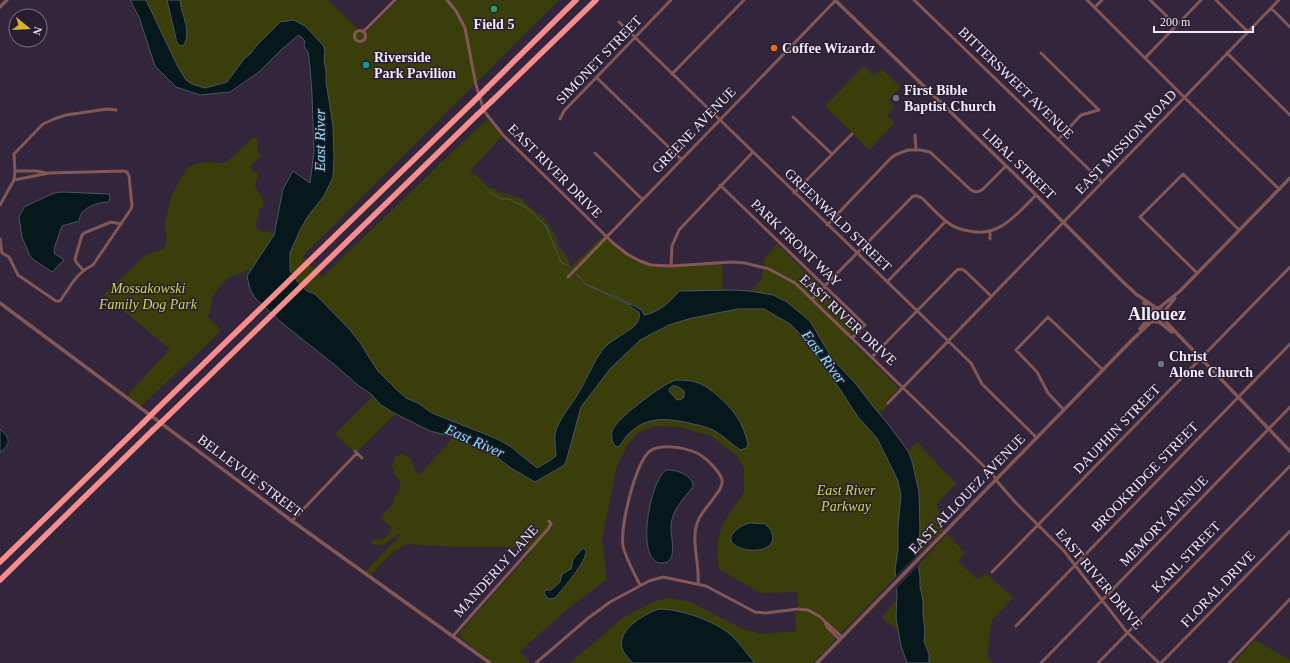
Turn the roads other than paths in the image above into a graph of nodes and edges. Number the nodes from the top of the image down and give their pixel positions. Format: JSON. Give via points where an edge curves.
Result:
{"nodes":[{"id":1,"x":7,"y":0,"type":"edge"},
{"id":2,"x":395,"y":0,"type":"edge"},
{"id":3,"x":447,"y":0,"type":"edge"},
{"id":4,"x":576,"y":0,"type":"edge"},
{"id":5,"x":596,"y":0,"type":"edge"},
{"id":6,"x":672,"y":0,"type":"edge"},
{"id":7,"x":744,"y":0,"type":"edge"},
{"id":8,"x":835,"y":0,"type":"edge"},
{"id":9,"x":914,"y":0,"type":"edge"},
{"id":10,"x":1087,"y":0,"type":"edge"},
{"id":11,"x":1102,"y":0,"type":"edge"},
{"id":12,"x":1150,"y":0,"type":"edge"},
{"id":13,"x":1201,"y":0,"type":"edge"},
{"id":14,"x":1216,"y":0,"type":"edge"},
{"id":15,"x":1279,"y":0,"type":"edge"},
{"id":16,"x":0,"y":7,"type":"edge"},
{"id":17,"x":1095,"y":8,"type":"junction"},
{"id":18,"x":1271,"y":8,"type":"junction"},
{"id":19,"x":619,"y":22,"type":"dead end"},
{"id":20,"x":1176,"y":25,"type":"junction"},
{"id":21,"x":1290,"y":27,"type":"edge"},
{"id":22,"x":363,"y":32,"type":"dead end"},
{"id":23,"x":1248,"y":32,"type":"junction"},
{"id":24,"x":635,"y":38,"type":"junction"},
{"id":25,"x":1041,"y":53,"type":"dead end"},
{"id":26,"x":1227,"y":53,"type":"junction"},
{"id":27,"x":1145,"y":58,"type":"junction"},
{"id":28,"x":672,"y":74,"type":"junction"},
{"id":29,"x":597,"y":78,"type":"junction"},
{"id":30,"x":1184,"y":98,"type":"junction"},
{"id":31,"x":116,"y":110,"type":"dead end"},
{"id":32,"x":1290,"y":115,"type":"edge"},
{"id":33,"x":793,"y":117,"type":"dead end"},
{"id":34,"x":560,"y":119,"type":"dead end"},
{"id":35,"x":719,"y":120,"type":"junction"},
{"id":36,"x":852,"y":134,"type":"dead end"},
{"id":37,"x":915,"y":135,"type":"dead end"},
{"id":38,"x":1058,"y":140,"type":"junction"},
{"id":39,"x":916,"y":150,"type":"junction"},
{"id":40,"x":753,"y":152,"type":"junction"},
{"id":41,"x":595,"y":153,"type":"dead end"},
{"id":42,"x":832,"y":154,"type":"junction"},
{"id":43,"x":681,"y":159,"type":"junction"},
{"id":44,"x":1006,"y":166,"type":"junction"},
{"id":45,"x":15,"y":172,"type":"junction"},
{"id":46,"x":49,"y":173,"type":"junction"},
{"id":47,"x":1290,"y":178,"type":"edge"},
{"id":48,"x":14,"y":180,"type":"junction"},
{"id":49,"x":1102,"y":182,"type":"junction"},
{"id":50,"x":720,"y":186,"type":"junction"},
{"id":51,"x":1279,"y":189,"type":"junction"},
{"id":52,"x":794,"y":193,"type":"junction"},
{"id":53,"x":1036,"y":195,"type":"junction"},
{"id":54,"x":642,"y":199,"type":"junction"},
{"id":55,"x":0,"y":205,"type":"edge"},
{"id":56,"x":946,"y":221,"type":"junction"},
{"id":57,"x":1063,"y":222,"type":"junction"},
{"id":58,"x":121,"y":224,"type":"junction"},
{"id":59,"x":827,"y":225,"type":"junction"},
{"id":60,"x":1239,"y":230,"type":"junction"},
{"id":61,"x":990,"y":231,"type":"junction"},
{"id":62,"x":606,"y":237,"type":"junction"},
{"id":63,"x":0,"y":239,"type":"edge"},
{"id":64,"x":990,"y":239,"type":"dead end"},
{"id":65,"x":1,"y":253,"type":"edge"},
{"id":66,"x":856,"y":253,"type":"junction"},
{"id":67,"x":671,"y":266,"type":"junction"},
{"id":68,"x":1290,"y":267,"type":"edge"},
{"id":69,"x":83,"y":270,"type":"junction"},
{"id":70,"x":1197,"y":273,"type":"junction"},
{"id":71,"x":568,"y":277,"type":"dead end"},
{"id":72,"x":887,"y":282,"type":"junction"},
{"id":73,"x":824,"y":286,"type":"junction"},
{"id":74,"x":1180,"y":291,"type":"junction"},
{"id":75,"x":1136,"y":294,"type":"junction"},
{"id":76,"x":991,"y":296,"type":"junction"},
{"id":77,"x":812,"y":299,"type":"junction"},
{"id":78,"x":0,"y":303,"type":"edge"},
{"id":79,"x":1157,"y":308,"type":"junction"},
{"id":80,"x":916,"y":311,"type":"junction"},
{"id":81,"x":1151,"y":315,"type":"junction"},
{"id":82,"x":1164,"y":316,"type":"junction"},
{"id":83,"x":1157,"y":321,"type":"junction"},
{"id":84,"x":852,"y":338,"type":"junction"},
{"id":85,"x":1132,"y":340,"type":"junction"},
{"id":86,"x":948,"y":341,"type":"junction"},
{"id":87,"x":1184,"y":341,"type":"junction"},
{"id":88,"x":1290,"y":344,"type":"edge"},
{"id":89,"x":872,"y":357,"type":"junction"},
{"id":90,"x":1201,"y":358,"type":"junction"},
{"id":91,"x":1103,"y":370,"type":"junction"},
{"id":92,"x":903,"y":387,"type":"junction"},
{"id":93,"x":1239,"y":397,"type":"junction"},
{"id":94,"x":888,"y":403,"type":"dead end"},
{"id":95,"x":1290,"y":407,"type":"edge"},
{"id":96,"x":1064,"y":410,"type":"junction"},
{"id":97,"x":1269,"y":429,"type":"junction"},
{"id":98,"x":1037,"y":438,"type":"junction"},
{"id":99,"x":1290,"y":451,"type":"edge"},
{"id":100,"x":362,"y":458,"type":"dead end"},
{"id":101,"x":1290,"y":466,"type":"edge"},
{"id":102,"x":996,"y":480,"type":"junction"},
{"id":103,"x":549,"y":520,"type":"dead end"},
{"id":104,"x":292,"y":521,"type":"junction"},
{"id":105,"x":1038,"y":525,"type":"junction"},
{"id":106,"x":1290,"y":530,"type":"edge"},
{"id":107,"x":0,"y":562,"type":"edge"},
{"id":108,"x":1074,"y":565,"type":"junction"},
{"id":109,"x":992,"y":572,"type":"dead end"},
{"id":110,"x":0,"y":580,"type":"edge"},
{"id":111,"x":698,"y":584,"type":"junction"},
{"id":112,"x":640,"y":585,"type":"junction"},
{"id":113,"x":1290,"y":599,"type":"edge"},
{"id":114,"x":1102,"y":600,"type":"junction"},
{"id":115,"x":1016,"y":626,"type":"dead end"},
{"id":116,"x":1128,"y":633,"type":"junction"},
{"id":117,"x":453,"y":636,"type":"junction"},
{"id":118,"x":841,"y":638,"type":"junction"},
{"id":119,"x":490,"y":663,"type":"edge"},
{"id":120,"x":536,"y":663,"type":"edge"},
{"id":121,"x":817,"y":663,"type":"edge"},
{"id":122,"x":1041,"y":663,"type":"edge"},
{"id":123,"x":1098,"y":663,"type":"edge"},
{"id":124,"x":1160,"y":663,"type":"edge"},
{"id":125,"x":1229,"y":663,"type":"edge"}],
"edges":[{"from":1,"to":16,"type":"street"},
{"from":2,"to":22,"type":"street"},
{"from":3,"to":62,"type":"street","name":"EAST RIVER DRIVE","via":[[465,28],[484,111],[503,135]]},
{"from":4,"to":107,"type":"highway","bridge":true},
{"from":5,"to":110,"type":"highway","bridge":true},
{"from":6,"to":24,"type":"street","name":"SIMONET STREET"},
{"from":7,"to":28,"type":"street"},
{"from":8,"to":35,"type":"street","name":"GREENE AVENUE"},
{"from":8,"to":44,"type":"street","name":"LIBAL STREET"},
{"from":9,"to":38,"type":"street","name":"BITTERSWEET AVENUE"},
{"from":10,"to":17,"type":"street"},
{"from":11,"to":17,"type":"street"},
{"from":12,"to":20,"type":"street"},
{"from":13,"to":20,"type":"street"},
{"from":14,"to":23,"type":"street"},
{"from":15,"to":18,"type":"street","name":"EAST MISSION ROAD"},
{"from":17,"to":27,"type":"street"},
{"from":18,"to":21,"type":"street"},
{"from":18,"to":23,"type":"street","name":"EAST MISSION ROAD"},
{"from":19,"to":24,"type":"street","name":"GREENWALD STREET"},
{"from":20,"to":27,"type":"street"},
{"from":23,"to":26,"type":"street","name":"EAST MISSION ROAD"},
{"from":24,"to":28,"type":"street","name":"GREENWALD STREET"},
{"from":24,"to":29,"type":"street","name":"SIMONET STREET"},
{"from":25,"to":38,"type":"street","via":[[1099,110],[1081,115]]},
{"from":26,"to":30,"type":"street","name":"EAST MISSION ROAD"},
{"from":26,"to":32,"type":"street"},
{"from":27,"to":30,"type":"street"},
{"from":28,"to":35,"type":"street","name":"GREENWALD STREET"},
{"from":29,"to":34,"type":"street","name":"SIMONET STREET","via":[[564,111]]},
{"from":29,"to":43,"type":"street"},
{"from":30,"to":49,"type":"street","name":"EAST MISSION ROAD"},
{"from":30,"to":51,"type":"street"},
{"from":31,"to":45,"type":"street","via":[[66,115],[46,122],[14,154]]},
{"from":33,"to":42,"type":"street"},
{"from":35,"to":40,"type":"street","name":"GREENWALD STREET"},
{"from":35,"to":43,"type":"street","name":"GREENE AVENUE"},
{"from":36,"to":42,"type":"street"},
{"from":37,"to":39,"type":"street"},
{"from":38,"to":49,"type":"street","name":"BITTERSWEET AVENUE"},
{"from":39,"to":44,"type":"street","via":[[934,154],[975,192],[984,189]]},
{"from":39,"to":59,"type":"street","via":[[901,152],[890,159]]},
{"from":40,"to":50,"type":"street"},
{"from":40,"to":52,"type":"street","name":"GREENWALD STREET"},
{"from":41,"to":54,"type":"street"},
{"from":42,"to":52,"type":"street"},
{"from":43,"to":54,"type":"street","name":"GREENE AVENUE"},
{"from":44,"to":53,"type":"street","name":"LIBAL STREET"},
{"from":45,"to":46,"type":"street"},
{"from":45,"to":48,"type":"street"},
{"from":46,"to":48,"type":"street"},
{"from":46,"to":58,"type":"street","via":[[127,172],[132,206]]},
{"from":47,"to":51,"type":"street"},
{"from":48,"to":55,"type":"street"},
{"from":49,"to":57,"type":"street","name":"EAST MISSION ROAD"},
{"from":50,"to":67,"type":"street","via":[[679,230],[672,246]]},
{"from":50,"to":73,"type":"street","name":"PARK FRONT WAY"},
{"from":51,"to":60,"type":"street"},
{"from":52,"to":59,"type":"street","name":"GREENWALD STREET"},
{"from":53,"to":57,"type":"street","name":"LIBAL STREET"},
{"from":53,"to":61,"type":"street","via":[[1008,222]]},
{"from":54,"to":62,"type":"street","name":"GREENE AVENUE"},
{"from":56,"to":61,"type":"street","via":[[968,231]]},
{"from":56,"to":66,"type":"street","via":[[922,198],[913,196]]},
{"from":56,"to":72,"type":"street"},
{"from":57,"to":75,"type":"street","name":"LIBAL STREET"},
{"from":57,"to":76,"type":"street","name":"EAST MISSION ROAD"},
{"from":58,"to":69,"type":"street","via":[[93,265]]},
{"from":58,"to":69,"type":"street","via":[[111,222],[82,235],[76,262]]},
{"from":59,"to":66,"type":"street","name":"GREENWALD STREET"},
{"from":60,"to":70,"type":"street"},
{"from":60,"to":70,"type":"street","via":[[1183,174],[1140,217]]},
{"from":61,"to":64,"type":"street"},
{"from":62,"to":67,"type":"street","name":"EAST RIVER DRIVE","via":[[640,261],[651,265]]},
{"from":62,"to":71,"type":"street","name":"GREENE AVENUE"},
{"from":63,"to":65,"type":"street"},
{"from":65,"to":69,"type":"street","via":[[9,257],[18,275],[56,301],[60,301]]},
{"from":66,"to":72,"type":"street","name":"GREENWALD STREET"},
{"from":66,"to":73,"type":"street"},
{"from":67,"to":77,"type":"street","name":"EAST RIVER DRIVE","via":[[732,262],[757,265],[795,283]]},
{"from":68,"to":90,"type":"street","name":"DAUPHIN STREET"},
{"from":70,"to":74,"type":"street"},
{"from":72,"to":80,"type":"street","name":"GREENWALD STREET"},
{"from":73,"to":77,"type":"street"},
{"from":73,"to":84,"type":"street","name":"PARK FRONT WAY","via":[[864,325]]},
{"from":74,"to":79,"type":"street"},
{"from":74,"to":82,"type":"street","via":[[1167,307]]},
{"from":75,"to":79,"type":"street","name":"LIBAL STREET"},
{"from":75,"to":81,"type":"street","name":"LIBAL STREET","via":[[1149,308]]},
{"from":76,"to":80,"type":"street","via":[[963,269],[958,269]]},
{"from":76,"to":86,"type":"street","name":"EAST MISSION ROAD"},
{"from":77,"to":84,"type":"street","name":"EAST RIVER DRIVE"},
{"from":78,"to":104,"type":"street","name":"BELLEVUE STREET"},
{"from":79,"to":81,"type":"street","via":[[1152,310]]},
{"from":79,"to":82,"type":"street","via":[[1162,310]]},
{"from":80,"to":86,"type":"street","name":"GREENWALD STREET"},
{"from":80,"to":89,"type":"street"},
{"from":81,"to":83,"type":"street","via":[[1152,319]]},
{"from":81,"to":85,"type":"street","name":"EAST ALLOUEZ AVENUE"},
{"from":82,"to":83,"type":"street"},
{"from":82,"to":87,"type":"street","via":[[1165,321]]},
{"from":83,"to":85,"type":"street","name":"EAST ALLOUEZ AVENUE","via":[[1151,322]]},
{"from":83,"to":87,"type":"street"},
{"from":84,"to":89,"type":"street","name":"EAST RIVER DRIVE"},
{"from":85,"to":91,"type":"street","name":"EAST ALLOUEZ AVENUE"},
{"from":86,"to":92,"type":"street","name":"EAST MISSION ROAD"},
{"from":86,"to":98,"type":"street","name":"GREENWALD STREET","via":[[971,364],[982,384]]},
{"from":87,"to":90,"type":"street"},
{"from":88,"to":93,"type":"street","name":"BROOKRIDGE STREET"},
{"from":89,"to":92,"type":"street","name":"EAST RIVER DRIVE"},
{"from":90,"to":93,"type":"street"},
{"from":90,"to":105,"type":"street","name":"DAUPHIN STREET"},
{"from":91,"to":96,"type":"street","name":"EAST ALLOUEZ AVENUE"},
{"from":91,"to":96,"type":"street","via":[[1048,317],[1016,350],[1037,372],[1048,393]]},
{"from":92,"to":94,"type":"street","name":"EAST MISSION ROAD"},
{"from":92,"to":102,"type":"street","name":"EAST RIVER DRIVE"},
{"from":93,"to":97,"type":"street"},
{"from":93,"to":108,"type":"street","name":"BROOKRIDGE STREET"},
{"from":95,"to":97,"type":"street","name":"MEMORY AVENUE"},
{"from":96,"to":98,"type":"street","name":"EAST ALLOUEZ AVENUE"},
{"from":97,"to":99,"type":"street"},
{"from":97,"to":114,"type":"street","name":"MEMORY AVENUE"},
{"from":98,"to":102,"type":"street","name":"EAST ALLOUEZ AVENUE"},
{"from":100,"to":104,"type":"street","via":[[356,452]]},
{"from":101,"to":116,"type":"street","name":"KARL STREET"},
{"from":102,"to":105,"type":"street","name":"EAST RIVER DRIVE"},
{"from":102,"to":118,"type":"street","name":"EAST ALLOUEZ AVENUE"},
{"from":103,"to":117,"type":"street","name":"MANDERLY LANE","via":[[551,524],[548,530]]},
{"from":104,"to":117,"type":"street","name":"BELLEVUE STREET"},
{"from":105,"to":108,"type":"street","name":"EAST RIVER DRIVE"},
{"from":105,"to":109,"type":"street","name":"DAUPHIN STREET"},
{"from":106,"to":124,"type":"street","name":"FLORAL DRIVE"},
{"from":108,"to":114,"type":"street","name":"EAST RIVER DRIVE"},
{"from":108,"to":115,"type":"street","name":"BROOKRIDGE STREET"},
{"from":111,"to":112,"type":"street","via":[[663,577]]},
{"from":111,"to":112,"type":"street","via":[[696,526],[720,489],[722,479],[699,455],[678,448],[664,447],[653,449],[644,457],[632,486],[627,512],[623,545]]},
{"from":111,"to":118,"type":"street","via":[[752,611],[766,613],[805,609],[816,613],[827,627]]},
{"from":112,"to":120,"type":"street","via":[[594,613]]},
{"from":113,"to":125,"type":"street"},
{"from":114,"to":116,"type":"street","name":"EAST RIVER DRIVE"},
{"from":114,"to":122,"type":"street","name":"MEMORY AVENUE"},
{"from":116,"to":123,"type":"street","name":"KARL STREET"},
{"from":116,"to":124,"type":"street","name":"EAST RIVER DRIVE"},
{"from":117,"to":119,"type":"street","name":"BELLEVUE STREET"},
{"from":118,"to":121,"type":"street","name":"EAST ALLOUEZ AVENUE"}]}
